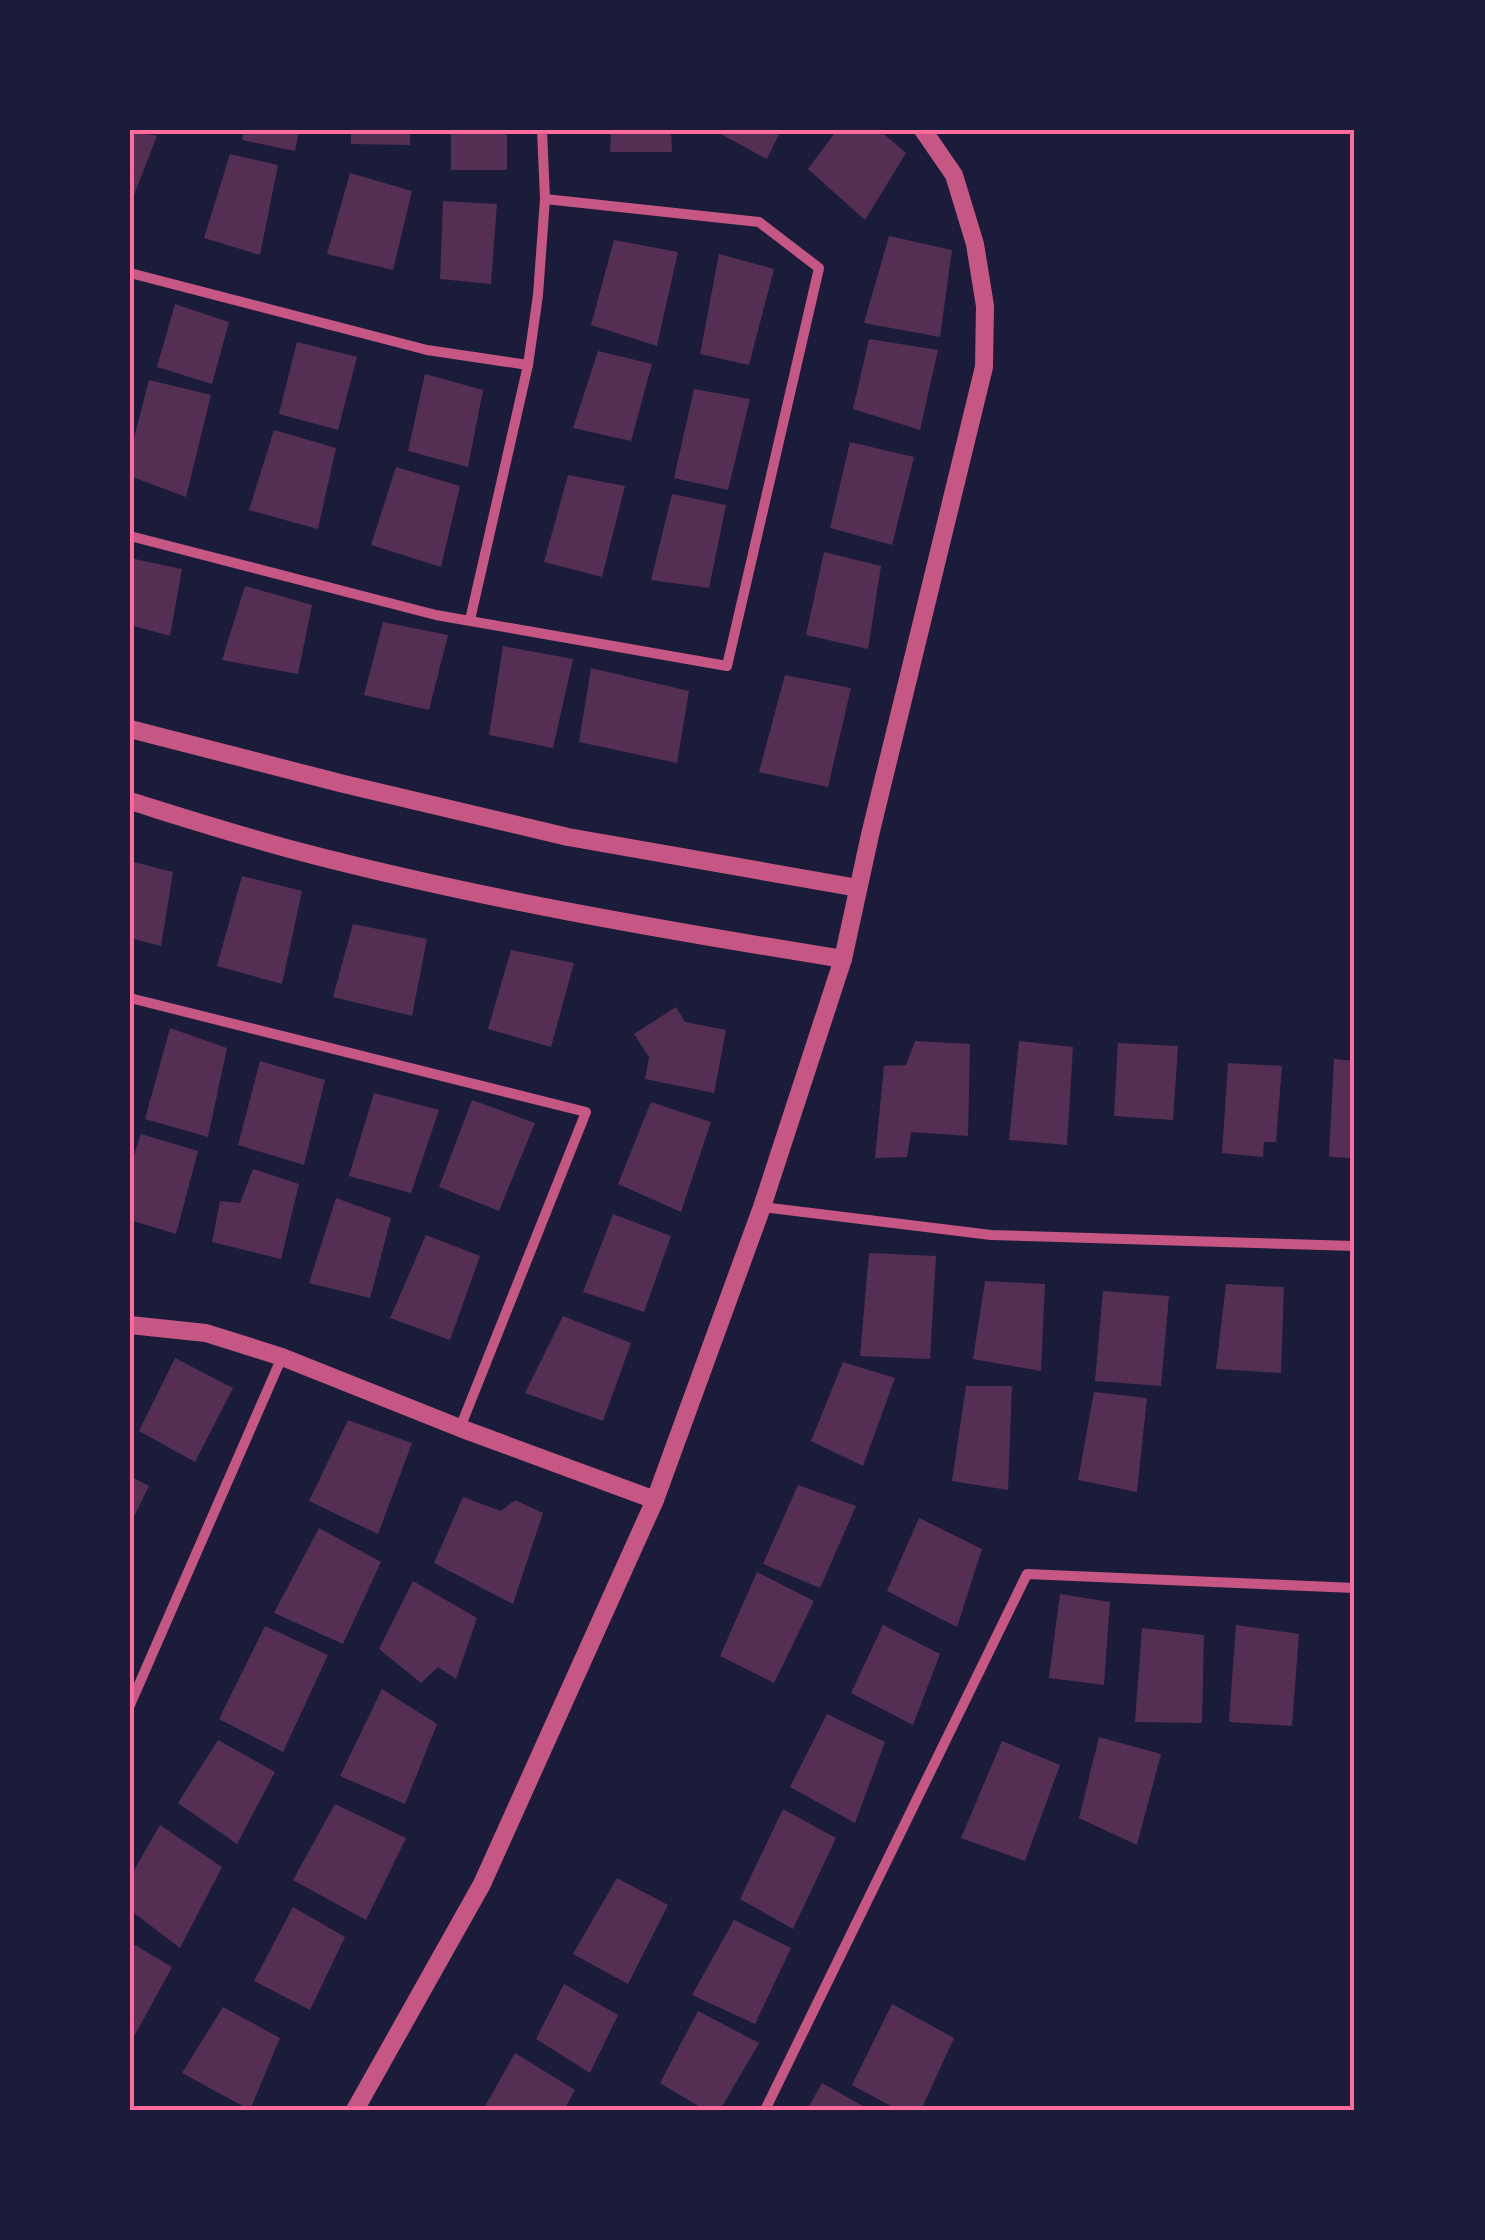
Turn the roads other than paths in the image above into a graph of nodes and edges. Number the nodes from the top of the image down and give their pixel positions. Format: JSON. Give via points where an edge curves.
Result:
{"nodes":[{"id":1,"x":542,"y":130,"type":"edge"},
{"id":2,"x":923,"y":130,"type":"edge"},
{"id":3,"x":545,"y":199,"type":"junction"},
{"id":4,"x":130,"y":273,"type":"edge"},
{"id":5,"x":528,"y":365,"type":"junction"},
{"id":6,"x":130,"y":536,"type":"edge"},
{"id":7,"x":470,"y":620,"type":"junction"},
{"id":8,"x":130,"y":729,"type":"edge"},
{"id":9,"x":130,"y":802,"type":"edge"},
{"id":10,"x":858,"y":888,"type":"junction"},
{"id":11,"x":843,"y":959,"type":"junction"},
{"id":12,"x":130,"y":998,"type":"edge"},
{"id":13,"x":762,"y":1208,"type":"junction"},
{"id":14,"x":1355,"y":1246,"type":"edge"},
{"id":15,"x":130,"y":1325,"type":"edge"},
{"id":16,"x":282,"y":1357,"type":"junction"},
{"id":17,"x":460,"y":1428,"type":"junction"},
{"id":18,"x":654,"y":1500,"type":"junction"},
{"id":19,"x":1355,"y":1588,"type":"edge"},
{"id":20,"x":130,"y":1705,"type":"edge"},
{"id":21,"x":354,"y":2110,"type":"edge"},
{"id":22,"x":764,"y":2110,"type":"edge"}],
"edges":[{"from":1,"to":3,"type":"street"},
{"from":2,"to":10,"type":"street","via":[[954,175],[975,244],[984,368]]},
{"from":3,"to":5,"type":"street"},
{"from":3,"to":7,"type":"street","via":[[758,222],[819,268],[727,666]]},
{"from":4,"to":5,"type":"street","via":[[427,350]]},
{"from":5,"to":7,"type":"street"},
{"from":6,"to":7,"type":"street"},
{"from":8,"to":10,"type":"street","via":[[568,837]]},
{"from":9,"to":11,"type":"street","via":[[305,853],[496,896]]},
{"from":10,"to":11,"type":"street"},
{"from":11,"to":13,"type":"street"},
{"from":12,"to":17,"type":"street","via":[[586,1112]]},
{"from":13,"to":14,"type":"street","via":[[991,1235]]},
{"from":13,"to":18,"type":"street"},
{"from":15,"to":16,"type":"street","via":[[206,1333]]},
{"from":16,"to":17,"type":"street"},
{"from":16,"to":20,"type":"street"},
{"from":17,"to":18,"type":"street"},
{"from":18,"to":21,"type":"street","via":[[482,1884]]},
{"from":19,"to":22,"type":"street","via":[[1027,1574]]}]}
